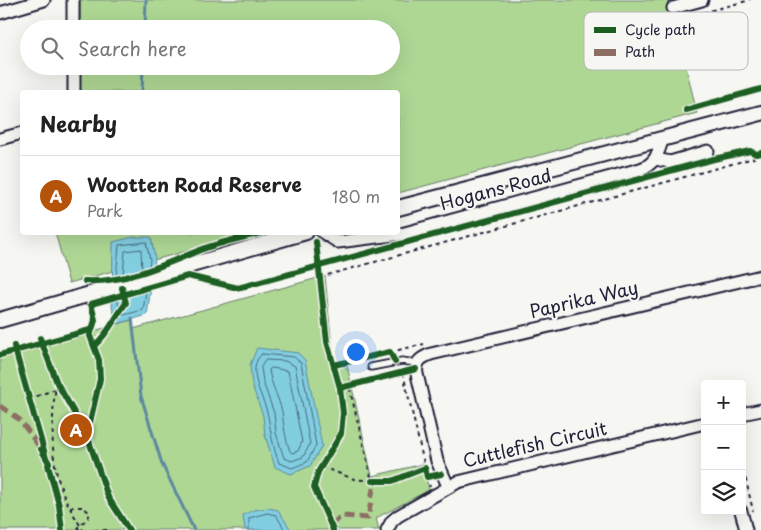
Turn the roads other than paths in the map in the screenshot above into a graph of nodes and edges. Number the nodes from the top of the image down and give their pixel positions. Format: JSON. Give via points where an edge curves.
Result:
{"nodes":[{"id":1,"x":44,"y":0,"type":"edge"},
{"id":2,"x":73,"y":0,"type":"edge"},
{"id":3,"x":702,"y":0,"type":"edge"},
{"id":4,"x":673,"y":8,"type":"dead end"},
{"id":5,"x":0,"y":12,"type":"edge"},
{"id":6,"x":74,"y":20,"type":"edge"},
{"id":7,"x":74,"y":75,"type":"edge"},
{"id":8,"x":74,"y":90,"type":"edge"},
{"id":9,"x":761,"y":113,"type":"edge"},
{"id":10,"x":20,"y":134,"type":"edge"},
{"id":11,"x":663,"y":138,"type":"junction"},
{"id":12,"x":0,"y":139,"type":"edge"},
{"id":13,"x":708,"y":151,"type":"dead end"},
{"id":14,"x":656,"y":159,"type":"junction"},
{"id":15,"x":400,"y":207,"type":"edge"},
{"id":16,"x":400,"y":233,"type":"edge"},
{"id":17,"x":295,"y":235,"type":"edge"},
{"id":18,"x":327,"y":235,"type":"edge"},
{"id":19,"x":388,"y":235,"type":"edge"},
{"id":20,"x":761,"y":276,"type":"edge"},
{"id":21,"x":0,"y":320,"type":"edge"},
{"id":22,"x":417,"y":366,"type":"junction"},
{"id":23,"x":371,"y":367,"type":"dead end"},
{"id":24,"x":761,"y":410,"type":"edge"},
{"id":25,"x":746,"y":413,"type":"edge"},
{"id":26,"x":701,"y":424,"type":"edge"},
{"id":27,"x":448,"y":486,"type":"junction"},
{"id":28,"x":743,"y":515,"type":"edge"},
{"id":29,"x":387,"y":530,"type":"edge"},
{"id":30,"x":746,"y":530,"type":"edge"}],
"edges":[{"from":1,"to":5,"type":"street"},
{"from":2,"to":6,"type":"street"},
{"from":3,"to":4,"type":"street"},
{"from":7,"to":8,"type":"street"},
{"from":9,"to":11,"type":"street","name":"Hogans Road"},
{"from":10,"to":12,"type":"street"},
{"from":11,"to":14,"type":"street"},
{"from":11,"to":15,"type":"street","name":"Hogans Road"},
{"from":13,"to":14,"type":"street","via":[[670,162]]},
{"from":14,"to":16,"type":"street","name":"Hogans Road","via":[[640,169]]},
{"from":17,"to":21,"type":"street"},
{"from":18,"to":19,"type":"street","name":"Hogans Road","via":[[338,242]]},
{"from":20,"to":22,"type":"street","name":"Paprika Way","via":[[432,354],[420,359]]},
{"from":22,"to":23,"type":"lane","name":"Paprika Way","via":[[394,362]]},
{"from":22,"to":27,"type":"street","via":[[441,474]]},
{"from":24,"to":25,"type":"street"},
{"from":26,"to":27,"type":"street","name":"Cuttlefish Circuit"},
{"from":27,"to":29,"type":"street","name":"Cuttlefish Circuit","via":[[398,516]]},
{"from":28,"to":30,"type":"street"}]}
